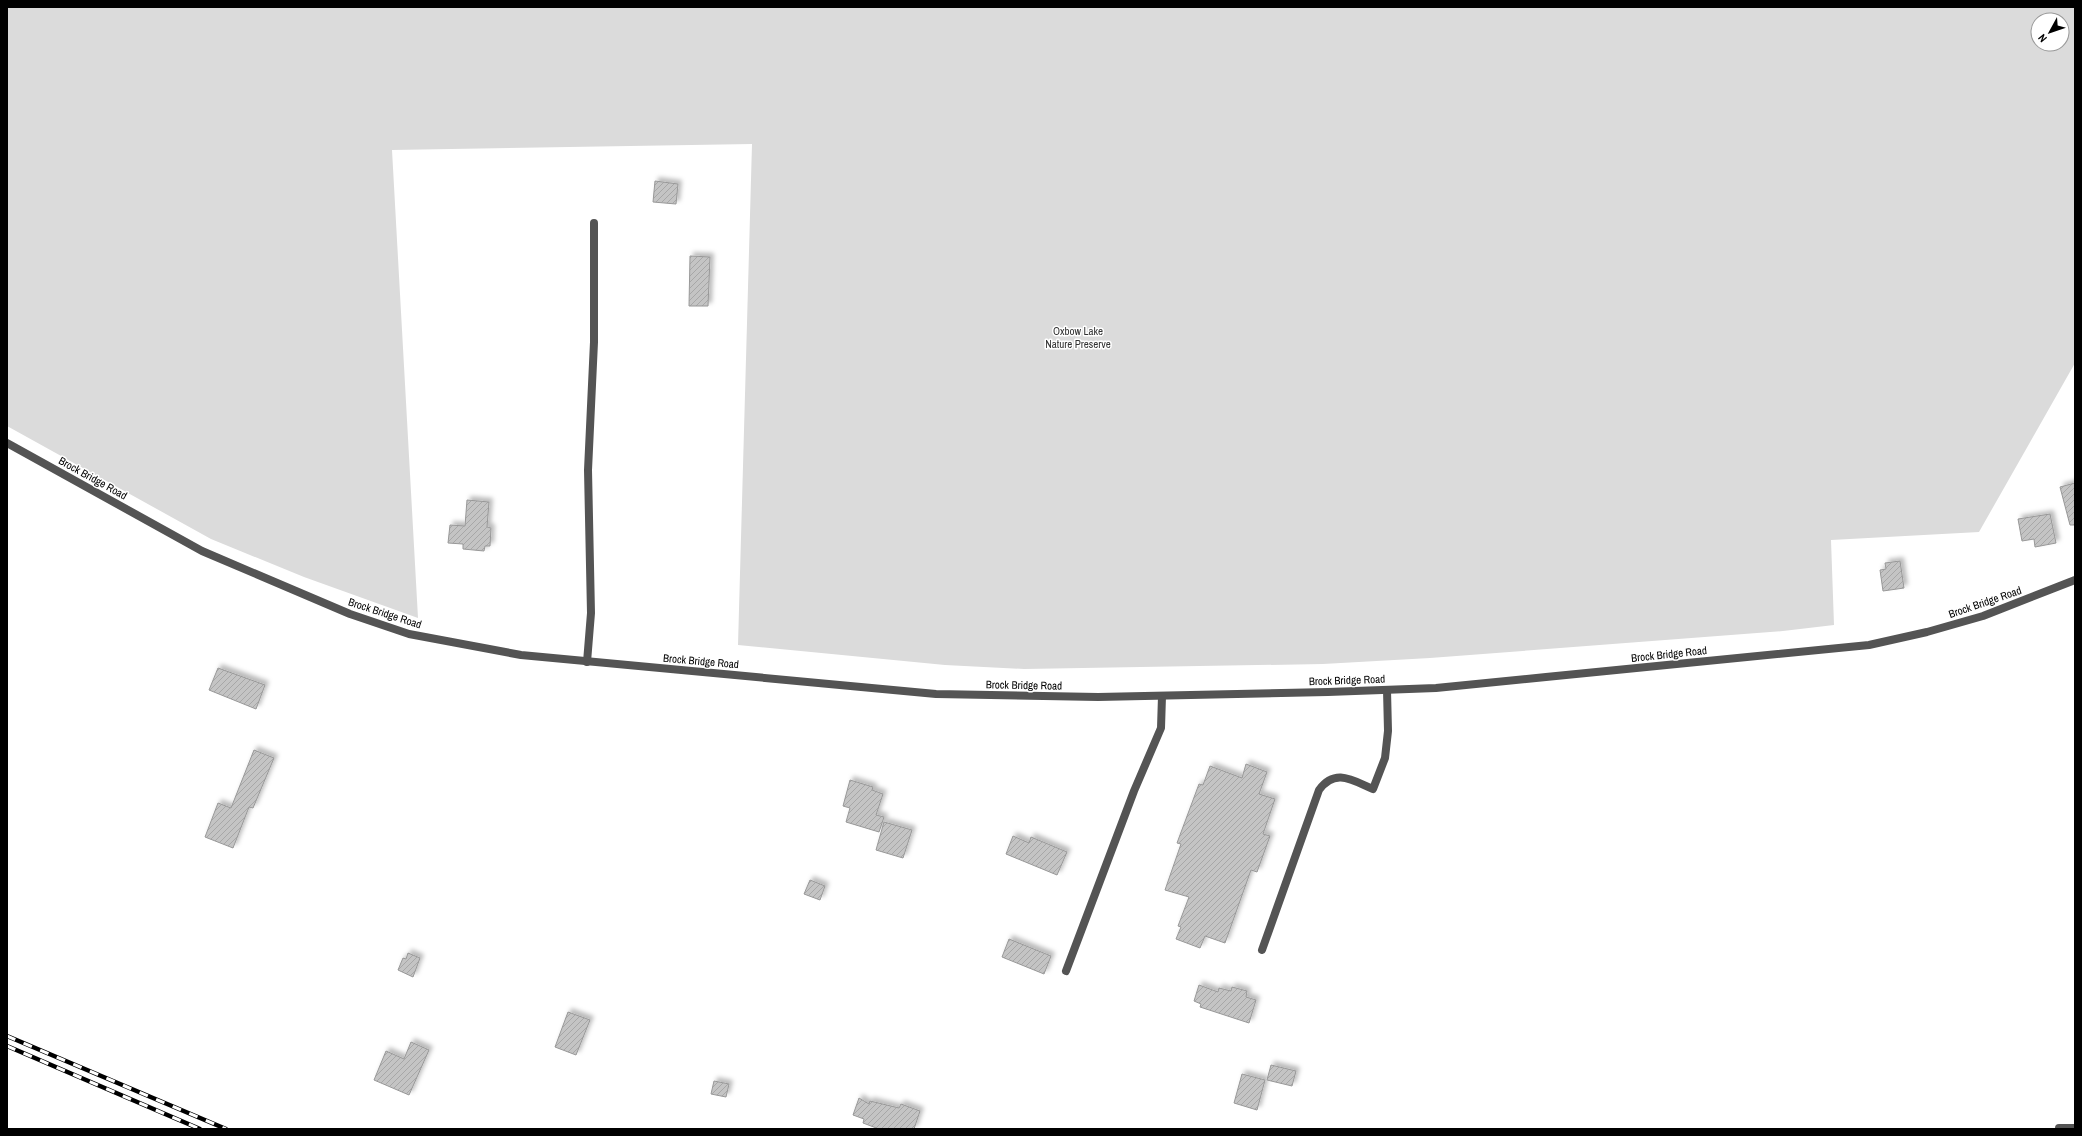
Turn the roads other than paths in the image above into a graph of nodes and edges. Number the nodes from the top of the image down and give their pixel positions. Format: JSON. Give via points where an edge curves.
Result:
{"nodes":[{"id":1,"x":594,"y":223,"type":"dead end"},
{"id":2,"x":7,"y":443,"type":"edge"},
{"id":3,"x":2075,"y":580,"type":"edge"},
{"id":4,"x":587,"y":662,"type":"junction"},
{"id":5,"x":1387,"y":690,"type":"junction"},
{"id":6,"x":1162,"y":696,"type":"junction"},
{"id":7,"x":1262,"y":950,"type":"dead end"},
{"id":8,"x":1066,"y":971,"type":"dead end"},
{"id":9,"x":2059,"y":1128,"type":"dead end"},
{"id":10,"x":2075,"y":1128,"type":"edge"}],
"edges":[{"from":1,"to":4,"type":"street","via":[[594,342],[588,470],[591,612]]},
{"from":2,"to":4,"type":"street","name":"Brock Bridge Road","via":[[202,551],[350,614],[409,634],[462,645]]},
{"from":3,"to":5,"type":"street","name":"Brock Bridge Road","via":[[1984,616],[1927,632],[1869,644],[1436,688]]},
{"from":4,"to":6,"type":"street","name":"Brock Bridge Road","via":[[936,694],[1016,697]]},
{"from":5,"to":6,"type":"street","name":"Brock Bridge Road"},
{"from":5,"to":7,"type":"street","via":[[1388,731],[1385,758],[1373,789],[1347,778],[1334,777],[1325,782],[1319,790]]},
{"from":6,"to":8,"type":"street","via":[[1161,728],[1134,791]]},
{"from":9,"to":10,"type":"street"}]}
